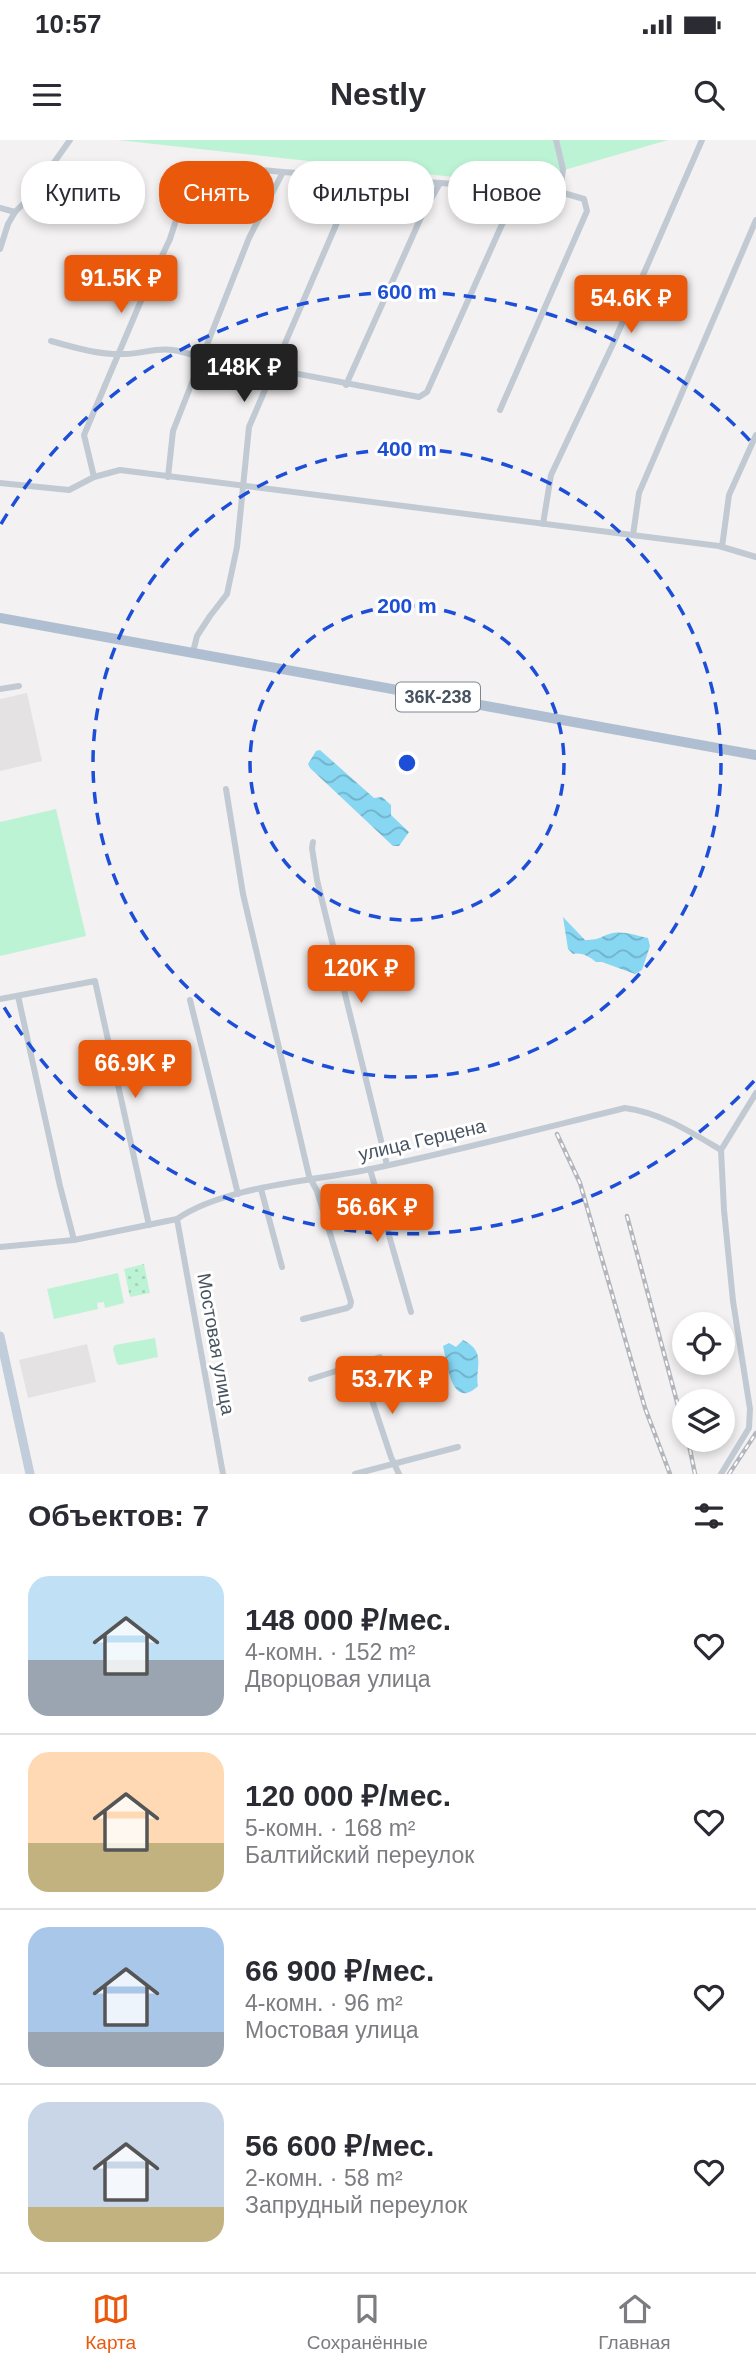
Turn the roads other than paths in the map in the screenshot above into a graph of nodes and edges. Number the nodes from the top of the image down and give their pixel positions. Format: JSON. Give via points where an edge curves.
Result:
{"nodes":[{"id":1,"x":59,"y":140,"type":"edge"},
{"id":2,"x":556,"y":140,"type":"edge"},
{"id":3,"x":702,"y":140,"type":"edge"},
{"id":4,"x":69,"y":141,"type":"edge"},
{"id":5,"x":561,"y":161,"type":"edge"},
{"id":6,"x":283,"y":172,"type":"junction"},
{"id":7,"x":288,"y":172,"type":"edge"},
{"id":8,"x":434,"y":183,"type":"edge"},
{"id":9,"x":440,"y":183,"type":"junction"},
{"id":10,"x":448,"y":184,"type":"edge"},
{"id":11,"x":566,"y":194,"type":"edge"},
{"id":12,"x":0,"y":208,"type":"edge"},
{"id":13,"x":15,"y":212,"type":"junction"},
{"id":14,"x":756,"y":220,"type":"edge"},
{"id":15,"x":336,"y":224,"type":"edge"},
{"id":16,"x":502,"y":224,"type":"edge"},
{"id":17,"x":0,"y":249,"type":"edge"},
{"id":18,"x":51,"y":341,"type":"dead end"},
{"id":19,"x":120,"y":354,"type":"junction"},
{"id":20,"x":201,"y":357,"type":"junction"},
{"id":21,"x":273,"y":371,"type":"junction"},
{"id":22,"x":346,"y":385,"type":"junction"},
{"id":23,"x":500,"y":410,"type":"dead end"},
{"id":24,"x":756,"y":435,"type":"edge"},
{"id":25,"x":94,"y":477,"type":"junction"},
{"id":26,"x":168,"y":477,"type":"junction"},
{"id":27,"x":0,"y":483,"type":"edge"},
{"id":28,"x":243,"y":486,"type":"junction"},
{"id":29,"x":543,"y":524,"type":"junction"},
{"id":30,"x":633,"y":535,"type":"junction"},
{"id":31,"x":722,"y":547,"type":"junction"},
{"id":32,"x":756,"y":557,"type":"edge"},
{"id":33,"x":0,"y":618,"type":"edge"},
{"id":34,"x":193,"y":652,"type":"junction"},
{"id":35,"x":19,"y":686,"type":"dead end"},
{"id":36,"x":0,"y":689,"type":"edge"},
{"id":37,"x":756,"y":755,"type":"edge"},
{"id":38,"x":226,"y":789,"type":"dead end"},
{"id":39,"x":313,"y":842,"type":"dead end"},
{"id":40,"x":18,"y":996,"type":"junction"},
{"id":41,"x":0,"y":999,"type":"edge"},
{"id":42,"x":190,"y":1000,"type":"dead end"},
{"id":43,"x":756,"y":1093,"type":"edge"},
{"id":44,"x":721,"y":1150,"type":"junction"},
{"id":45,"x":387,"y":1165,"type":"junction"},
{"id":46,"x":370,"y":1169,"type":"junction"},
{"id":47,"x":310,"y":1181,"type":"junction"},
{"id":48,"x":261,"y":1189,"type":"junction"},
{"id":49,"x":238,"y":1194,"type":"junction"},
{"id":50,"x":177,"y":1219,"type":"junction"},
{"id":51,"x":149,"y":1225,"type":"junction"},
{"id":52,"x":74,"y":1240,"type":"junction"},
{"id":53,"x":0,"y":1247,"type":"edge"},
{"id":54,"x":282,"y":1267,"type":"dead end"},
{"id":55,"x":411,"y":1312,"type":"dead end"},
{"id":56,"x":303,"y":1319,"type":"dead end"},
{"id":57,"x":0,"y":1336,"type":"edge"},
{"id":58,"x":380,"y":1357,"type":"dead end"},
{"id":59,"x":360,"y":1364,"type":"junction"},
{"id":60,"x":311,"y":1379,"type":"dead end"},
{"id":61,"x":5,"y":1380,"type":"edge"},
{"id":62,"x":458,"y":1447,"type":"dead end"},
{"id":63,"x":395,"y":1464,"type":"junction"},
{"id":64,"x":30,"y":1474,"type":"edge"},
{"id":65,"x":223,"y":1474,"type":"edge"},
{"id":66,"x":355,"y":1474,"type":"edge"},
{"id":67,"x":399,"y":1474,"type":"edge"},
{"id":68,"x":721,"y":1474,"type":"edge"}],
"edges":[{"from":1,"to":4,"type":"street"},
{"from":2,"to":5,"type":"street"},
{"from":3,"to":29,"type":"street","via":[[551,475]]},
{"from":4,"to":13,"type":"street"},
{"from":6,"to":7,"type":"street"},
{"from":6,"to":19,"type":"street","via":[[201,164],[190,176],[170,239]]},
{"from":6,"to":20,"type":"street","via":[[249,237]]},
{"from":8,"to":9,"type":"street"},
{"from":9,"to":10,"type":"street"},
{"from":9,"to":22,"type":"street"},
{"from":11,"to":23,"type":"street","via":[[584,199],[587,211]]},
{"from":12,"to":13,"type":"street"},
{"from":13,"to":17,"type":"street"},
{"from":14,"to":30,"type":"street","via":[[639,493]]},
{"from":15,"to":21,"type":"street"},
{"from":16,"to":22,"type":"street","via":[[427,392],[411,397]]},
{"from":18,"to":19,"type":"street","via":[[86,352]]},
{"from":19,"to":20,"type":"street","via":[[155,349]]},
{"from":19,"to":25,"type":"street","via":[[84,435]]},
{"from":20,"to":21,"type":"street"},
{"from":20,"to":26,"type":"street","via":[[173,430]]},
{"from":21,"to":22,"type":"street"},
{"from":21,"to":28,"type":"street","via":[[249,427]]},
{"from":24,"to":31,"type":"street","via":[[729,495]]},
{"from":25,"to":26,"type":"street","via":[[120,470]]},
{"from":25,"to":27,"type":"street","via":[[69,490]]},
{"from":26,"to":28,"type":"street"},
{"from":28,"to":29,"type":"street"},
{"from":28,"to":34,"type":"street","via":[[228,594],[209,616]]},
{"from":29,"to":30,"type":"street"},
{"from":30,"to":31,"type":"street"},
{"from":31,"to":32,"type":"street"},
{"from":33,"to":34,"type":"main road","number":"36К-238"},
{"from":34,"to":37,"type":"main road","number":"36К-238"},
{"from":35,"to":36,"type":"street"},
{"from":38,"to":47,"type":"street","via":[[243,894]]},
{"from":39,"to":45,"type":"street","via":[[317,880]]},
{"from":40,"to":41,"type":"street"},
{"from":40,"to":51,"type":"street","via":[[95,981]]},
{"from":40,"to":52,"type":"street"},
{"from":42,"to":49,"type":"street"},
{"from":43,"to":44,"type":"street"},
{"from":44,"to":45,"type":"street","name":"улица Герцена","via":[[673,1122],[625,1108]]},
{"from":44,"to":68,"type":"street","via":[[733,1301],[750,1409],[749,1428]]},
{"from":45,"to":46,"type":"street","name":"улица Герцена"},
{"from":46,"to":47,"type":"street","name":"улица Герцена"},
{"from":46,"to":55,"type":"street"},
{"from":47,"to":48,"type":"street","name":"улица Герцена"},
{"from":47,"to":56,"type":"street","via":[[317,1191],[351,1306]]},
{"from":48,"to":49,"type":"street","name":"улица Герцена"},
{"from":48,"to":54,"type":"street"},
{"from":49,"to":50,"type":"street","name":"улица Герцена","via":[[210,1201]]},
{"from":50,"to":51,"type":"street","name":"улица Герцена"},
{"from":50,"to":65,"type":"street","name":"Мостовая улица"},
{"from":51,"to":52,"type":"street","name":"улица Герцена"},
{"from":52,"to":53,"type":"street","name":"улица Герцена"},
{"from":57,"to":61,"type":"street"},
{"from":58,"to":59,"type":"street"},
{"from":59,"to":60,"type":"street"},
{"from":59,"to":63,"type":"street"},
{"from":61,"to":64,"type":"street"},
{"from":62,"to":63,"type":"street"},
{"from":63,"to":66,"type":"street"},
{"from":63,"to":67,"type":"street"}]}
